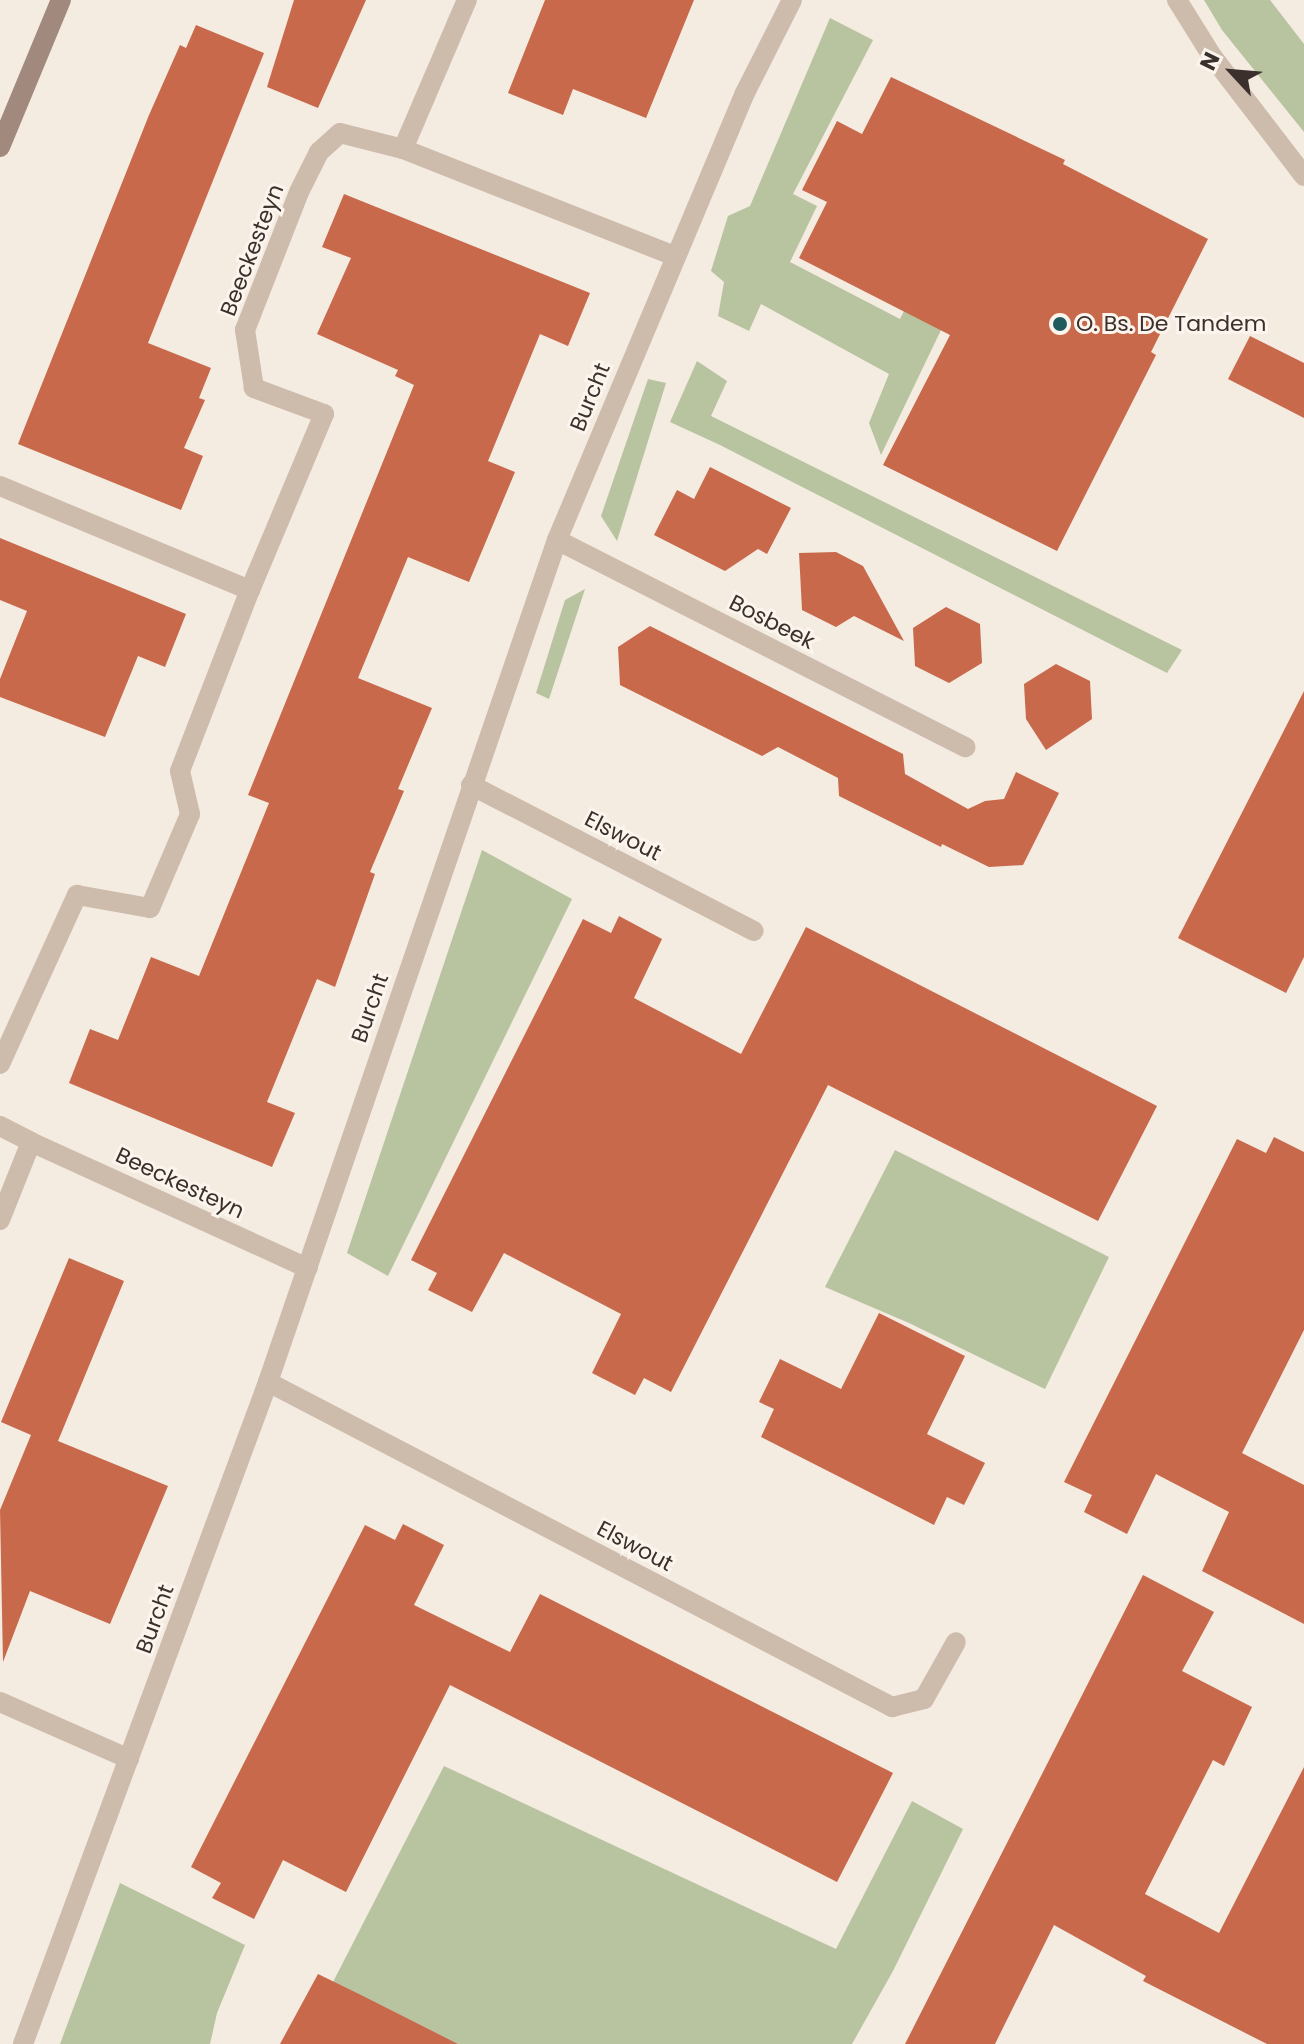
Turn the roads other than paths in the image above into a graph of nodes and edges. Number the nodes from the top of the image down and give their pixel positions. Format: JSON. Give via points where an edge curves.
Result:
{"nodes":[{"id":1,"x":61,"y":0,"type":"edge"},
{"id":2,"x":467,"y":0,"type":"edge"},
{"id":3,"x":792,"y":0,"type":"edge"},
{"id":4,"x":1177,"y":0,"type":"edge"},
{"id":5,"x":0,"y":147,"type":"edge"},
{"id":6,"x":403,"y":149,"type":"junction"},
{"id":7,"x":1304,"y":176,"type":"edge"},
{"id":8,"x":675,"y":256,"type":"junction"},
{"id":9,"x":0,"y":486,"type":"edge"},
{"id":10,"x":557,"y":540,"type":"junction"},
{"id":11,"x":250,"y":590,"type":"junction"},
{"id":12,"x":965,"y":747,"type":"dead end"},
{"id":13,"x":471,"y":785,"type":"junction"},
{"id":14,"x":754,"y":931,"type":"dead end"},
{"id":15,"x":6,"y":1031,"type":"edge"},
{"id":16,"x":0,"y":1064,"type":"edge"},
{"id":17,"x":0,"y":1126,"type":"edge"},
{"id":18,"x":31,"y":1142,"type":"junction"},
{"id":19,"x":0,"y":1220,"type":"edge"},
{"id":20,"x":308,"y":1268,"type":"junction"},
{"id":21,"x":268,"y":1382,"type":"junction"},
{"id":22,"x":956,"y":1642,"type":"dead end"},
{"id":23,"x":0,"y":1702,"type":"edge"},
{"id":24,"x":129,"y":1759,"type":"junction"},
{"id":25,"x":23,"y":2044,"type":"edge"}],
"edges":[{"from":1,"to":5,"type":"street"},
{"from":2,"to":6,"type":"street"},
{"from":3,"to":8,"type":"street","name":"Burcht","via":[[745,93]]},
{"from":4,"to":7,"type":"street","via":[[1212,56]]},
{"from":6,"to":8,"type":"street","name":"Beeckesteyn"},
{"from":6,"to":11,"type":"street","name":"Beeckesteyn","via":[[340,133],[319,152],[245,330],[254,388],[324,414]]},
{"from":8,"to":10,"type":"street","name":"Burcht"},
{"from":9,"to":11,"type":"street"},
{"from":10,"to":12,"type":"street","name":"Bosbeek"},
{"from":10,"to":13,"type":"street","name":"Burcht"},
{"from":11,"to":15,"type":"street","name":"Beeckesteyn","via":[[180,771],[190,814],[150,908],[77,895]]},
{"from":13,"to":14,"type":"street","name":"Elswout"},
{"from":13,"to":20,"type":"street","name":"Burcht"},
{"from":15,"to":16,"type":"street","name":"Beeckesteyn"},
{"from":17,"to":18,"type":"street","name":"Beeckesteyn"},
{"from":18,"to":19,"type":"street"},
{"from":18,"to":20,"type":"street","name":"Beeckesteyn"},
{"from":20,"to":21,"type":"street","name":"Burcht"},
{"from":21,"to":22,"type":"street","name":"Elswout","via":[[892,1707],[924,1699]]},
{"from":21,"to":24,"type":"street","name":"Burcht"},
{"from":23,"to":24,"type":"street"},
{"from":24,"to":25,"type":"street","name":"Burcht"}]}
